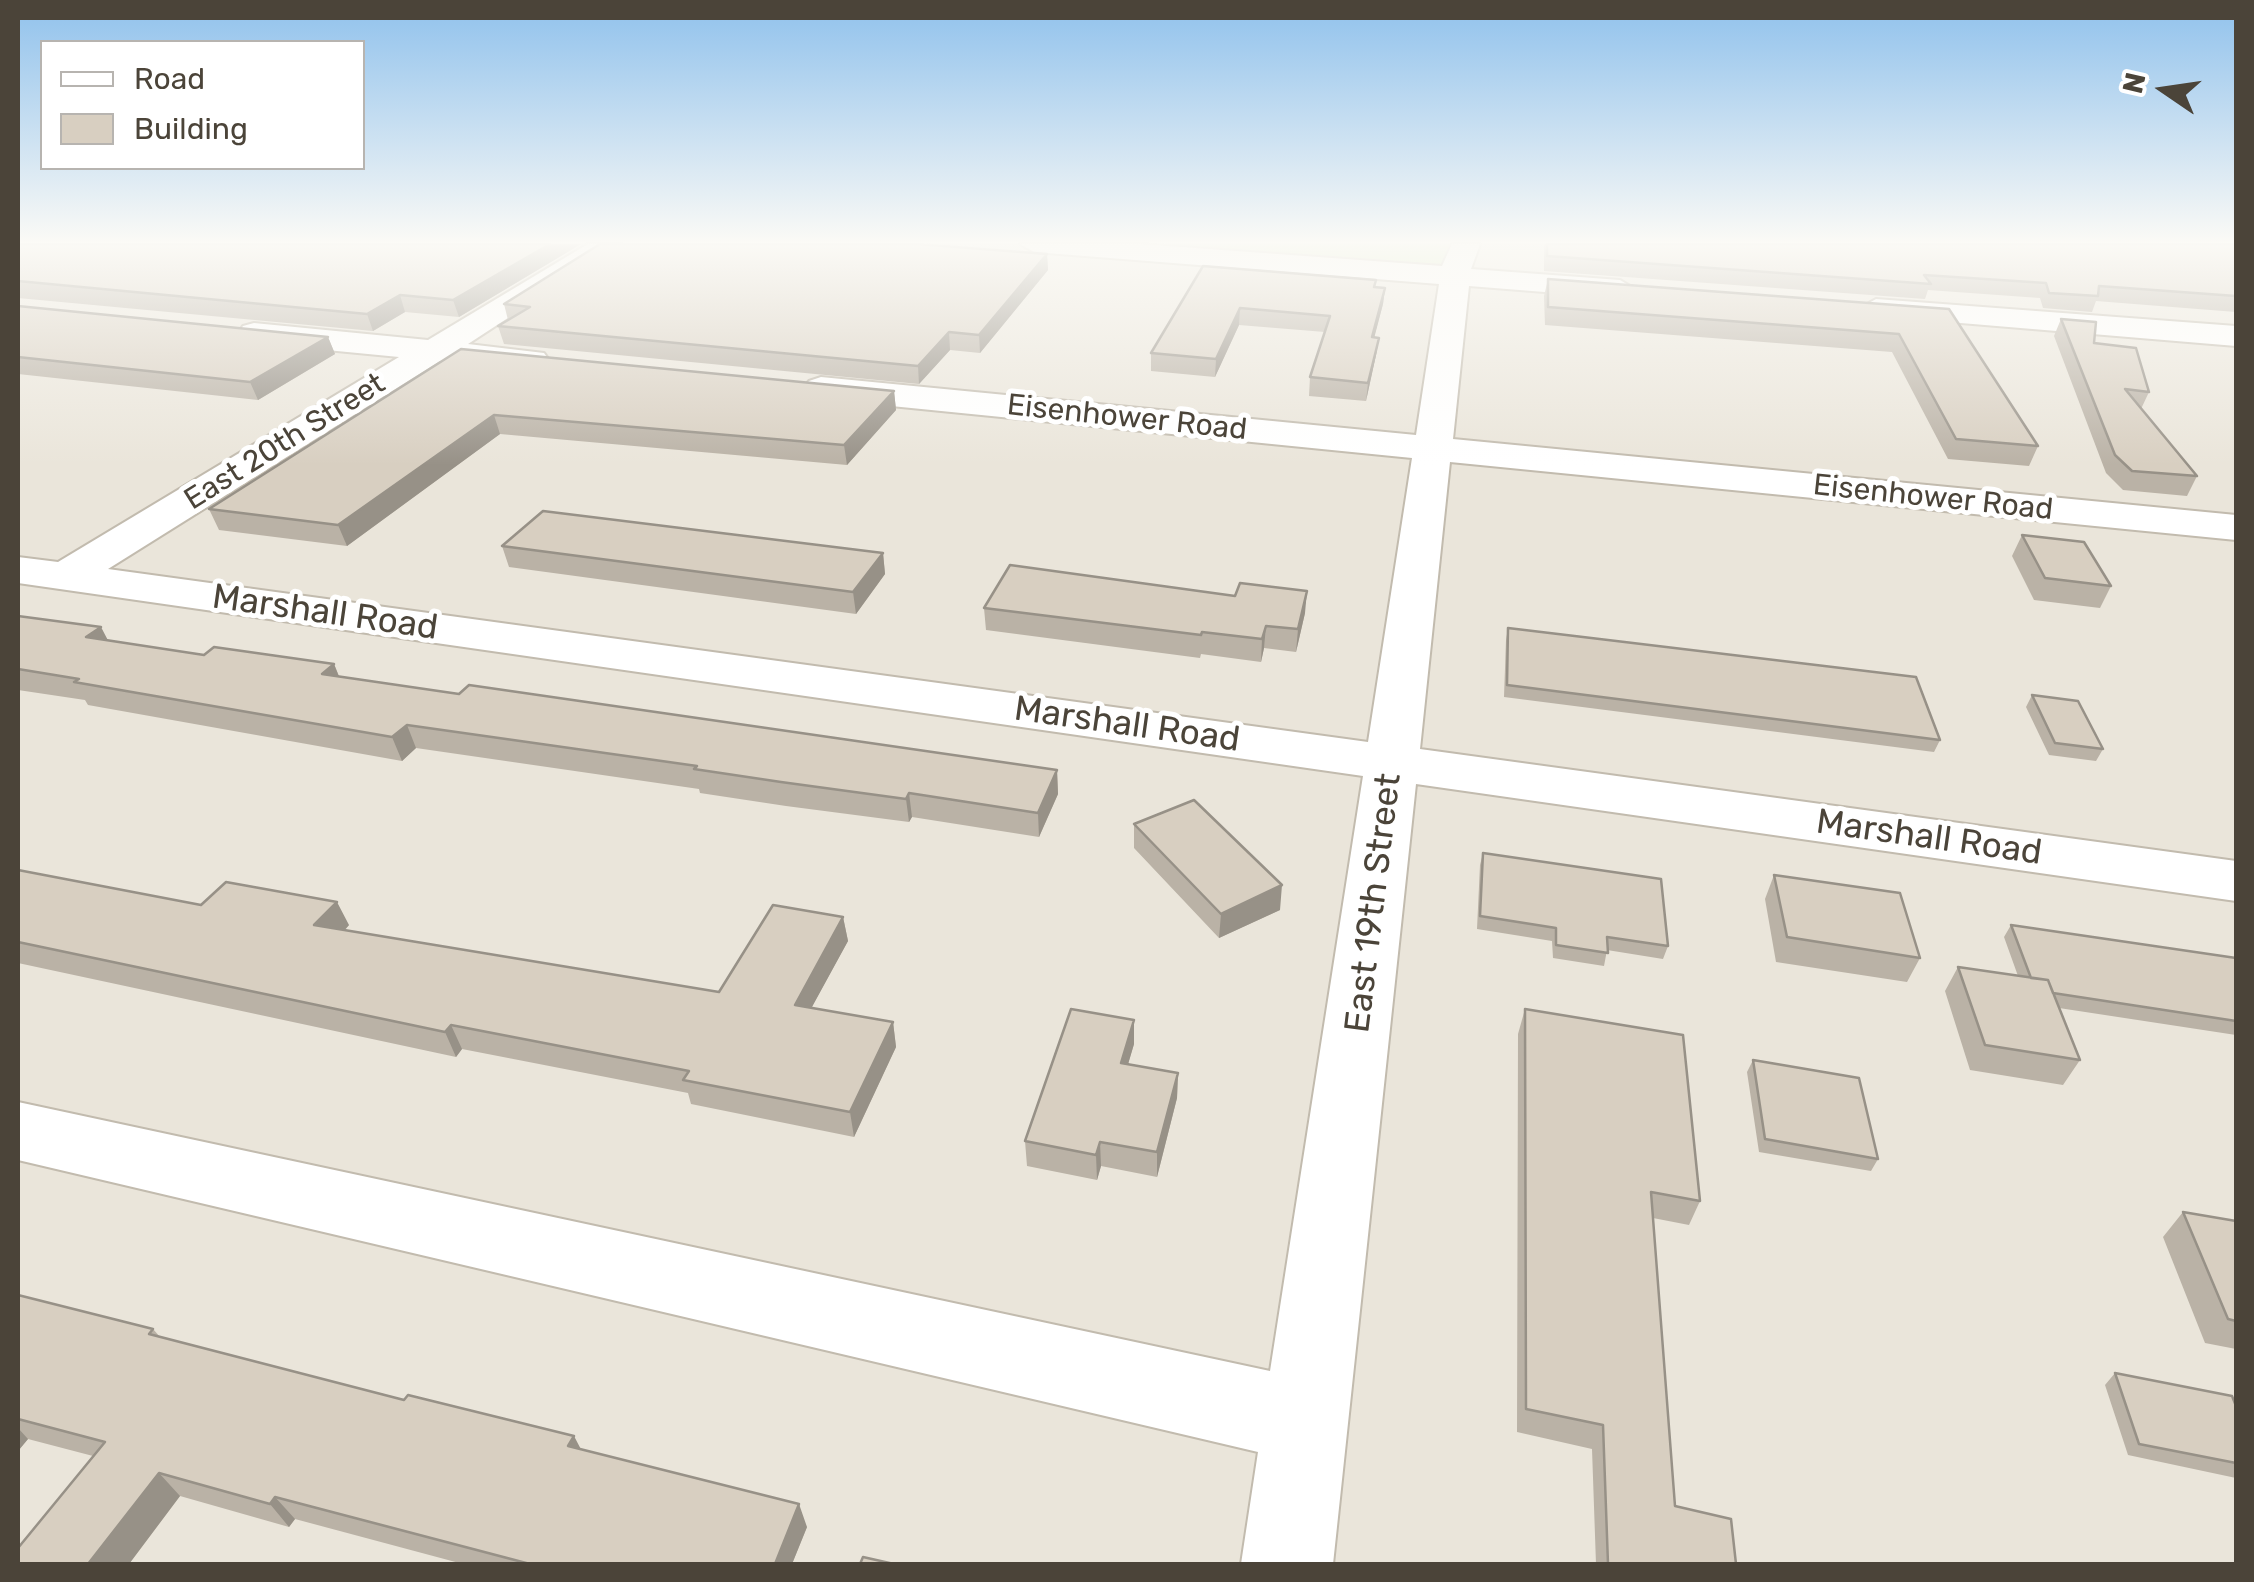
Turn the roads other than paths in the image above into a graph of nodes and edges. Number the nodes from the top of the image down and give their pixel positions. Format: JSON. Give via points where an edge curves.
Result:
{"nodes":[{"id":1,"x":487,"y":318,"type":"edge"},
{"id":2,"x":1452,"y":318,"type":"edge"},
{"id":3,"x":1958,"y":318,"type":"edge"},
{"id":4,"x":227,"y":330,"type":"edge"},
{"id":5,"x":2233,"y":345,"type":"edge"},
{"id":6,"x":434,"y":350,"type":"junction"},
{"id":7,"x":562,"y":363,"type":"edge"},
{"id":8,"x":779,"y":384,"type":"edge"},
{"id":9,"x":1433,"y":448,"type":"junction"},
{"id":10,"x":2236,"y":528,"type":"edge"},
{"id":11,"x":41,"y":573,"type":"edge"},
{"id":12,"x":1392,"y":762,"type":"junction"},
{"id":13,"x":2236,"y":881,"type":"edge"},
{"id":14,"x":18,"y":1131,"type":"edge"},
{"id":15,"x":1306,"y":1421,"type":"junction"},
{"id":16,"x":1287,"y":1564,"type":"edge"}],
"edges":[{"from":1,"to":6,"type":"street","name":"East 20th Street"},
{"from":2,"to":9,"type":"street","name":"East 19th Street"},
{"from":3,"to":5,"type":"street"},
{"from":4,"to":6,"type":"street"},
{"from":6,"to":7,"type":"street"},
{"from":6,"to":11,"type":"street","name":"East 20th Street"},
{"from":8,"to":9,"type":"street","name":"Eisenhower Road"},
{"from":9,"to":10,"type":"street","name":"Eisenhower Road"},
{"from":9,"to":12,"type":"street","name":"East 19th Street"},
{"from":11,"to":12,"type":"street","name":"Marshall Road"},
{"from":12,"to":13,"type":"street","name":"Marshall Road"},
{"from":12,"to":15,"type":"street","name":"East 19th Street"},
{"from":14,"to":15,"type":"street"},
{"from":15,"to":16,"type":"street","name":"East 19th Street"}]}
